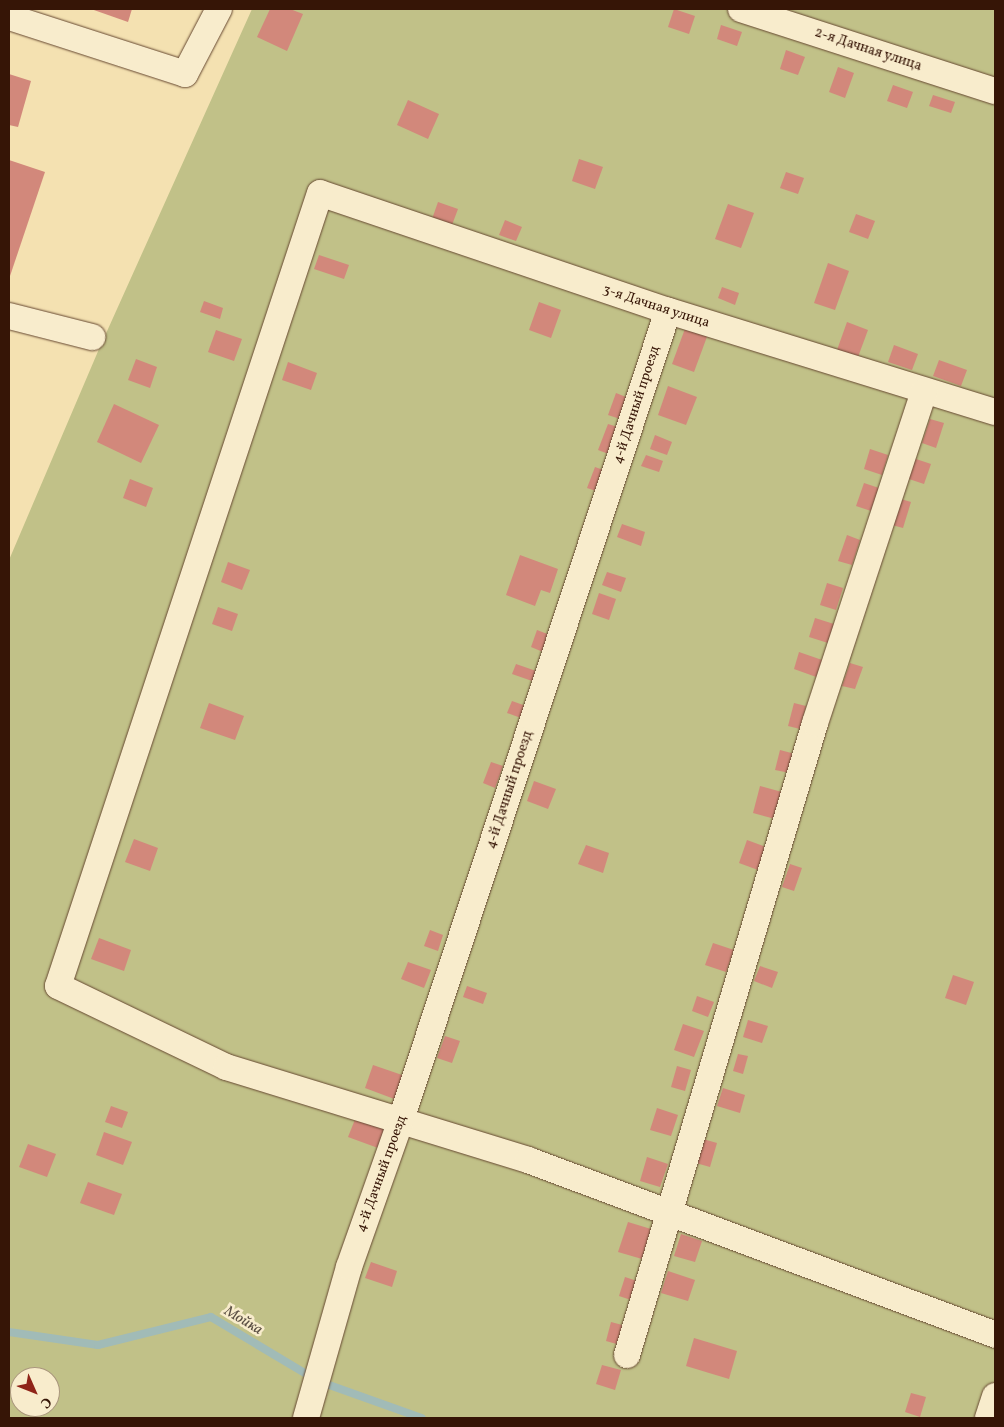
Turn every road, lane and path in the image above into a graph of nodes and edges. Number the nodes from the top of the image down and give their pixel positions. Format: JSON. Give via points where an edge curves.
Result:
{"nodes":[{"id":1,"x":219,"y":9,"type":"edge"},
{"id":2,"x":741,"y":9,"type":"edge"},
{"id":3,"x":9,"y":17,"type":"edge"},
{"id":4,"x":995,"y":91,"type":"edge"},
{"id":5,"x":668,"y":311,"type":"junction"},
{"id":6,"x":9,"y":316,"type":"edge"},
{"id":7,"x":92,"y":337,"type":"dead end"},
{"id":8,"x":924,"y":391,"type":"junction"},
{"id":9,"x":995,"y":412,"type":"edge"},
{"id":10,"x":401,"y":1120,"type":"junction"},
{"id":11,"x":671,"y":1211,"type":"junction"},
{"id":12,"x":995,"y":1335,"type":"edge"},
{"id":13,"x":627,"y":1355,"type":"dead end"},
{"id":14,"x":995,"y":1396,"type":"edge"},
{"id":15,"x":306,"y":1418,"type":"edge"},
{"id":16,"x":988,"y":1418,"type":"edge"}],
"edges":[{"from":1,"to":3,"type":"street","via":[[185,74]]},
{"from":2,"to":4,"type":"street","name":"2-я Дачная улица"},
{"from":5,"to":8,"type":"street","name":"3-я Дачная улица"},
{"from":5,"to":10,"type":"street","name":"4-й Дачный проезд"},
{"from":5,"to":10,"type":"street","name":"3-я Дачная улица","via":[[320,193],[58,986],[226,1067]]},
{"from":6,"to":7,"type":"street"},
{"from":8,"to":9,"type":"street","name":"3-я Дачная улица"},
{"from":8,"to":11,"type":"street","via":[[815,723]]},
{"from":10,"to":11,"type":"street"},
{"from":10,"to":15,"type":"street","name":"4-й Дачный проезд","via":[[348,1267]]},
{"from":11,"to":12,"type":"street"},
{"from":11,"to":13,"type":"street"},
{"from":14,"to":16,"type":"street"}]}
